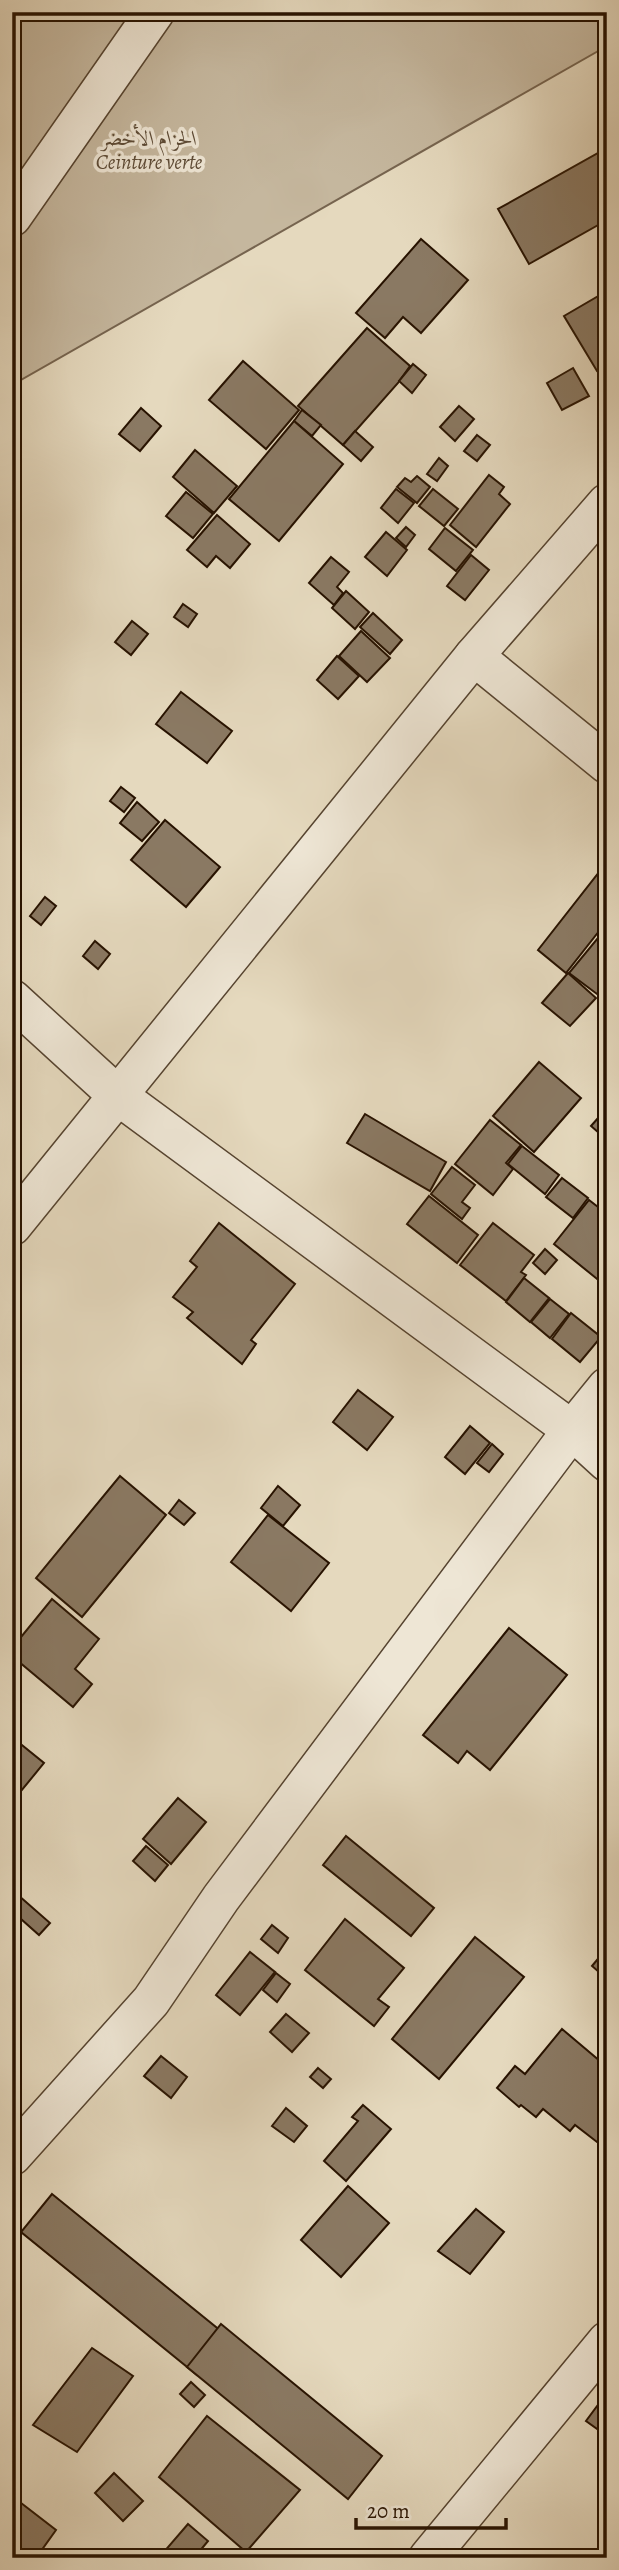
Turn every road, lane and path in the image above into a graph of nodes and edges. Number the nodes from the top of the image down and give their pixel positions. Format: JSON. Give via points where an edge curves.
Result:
{"nodes":[{"id":1,"x":155,"y":12,"type":"edge"},
{"id":2,"x":12,"y":217,"type":"edge"},
{"id":3,"x":607,"y":503,"type":"edge"},
{"id":4,"x":474,"y":656,"type":"junction"},
{"id":5,"x":607,"y":764,"type":"edge"},
{"id":6,"x":12,"y":999,"type":"edge"},
{"id":7,"x":117,"y":1095,"type":"junction"},
{"id":8,"x":12,"y":1226,"type":"edge"},
{"id":9,"x":607,"y":1387,"type":"edge"},
{"id":10,"x":572,"y":1430,"type":"junction"},
{"id":11,"x":607,"y":1462,"type":"edge"},
{"id":12,"x":12,"y":2156,"type":"edge"},
{"id":13,"x":607,"y":2342,"type":"edge"},
{"id":14,"x":428,"y":2558,"type":"edge"}],
"edges":[{"from":1,"to":2,"type":"street"},
{"from":3,"to":4,"type":"street"},
{"from":4,"to":5,"type":"street"},
{"from":4,"to":7,"type":"street"},
{"from":6,"to":7,"type":"street"},
{"from":7,"to":8,"type":"street"},
{"from":7,"to":10,"type":"street"},
{"from":9,"to":10,"type":"street"},
{"from":10,"to":11,"type":"street"},
{"from":10,"to":12,"type":"street","via":[[221,1898],[151,2001]]},
{"from":13,"to":14,"type":"street"}]}
